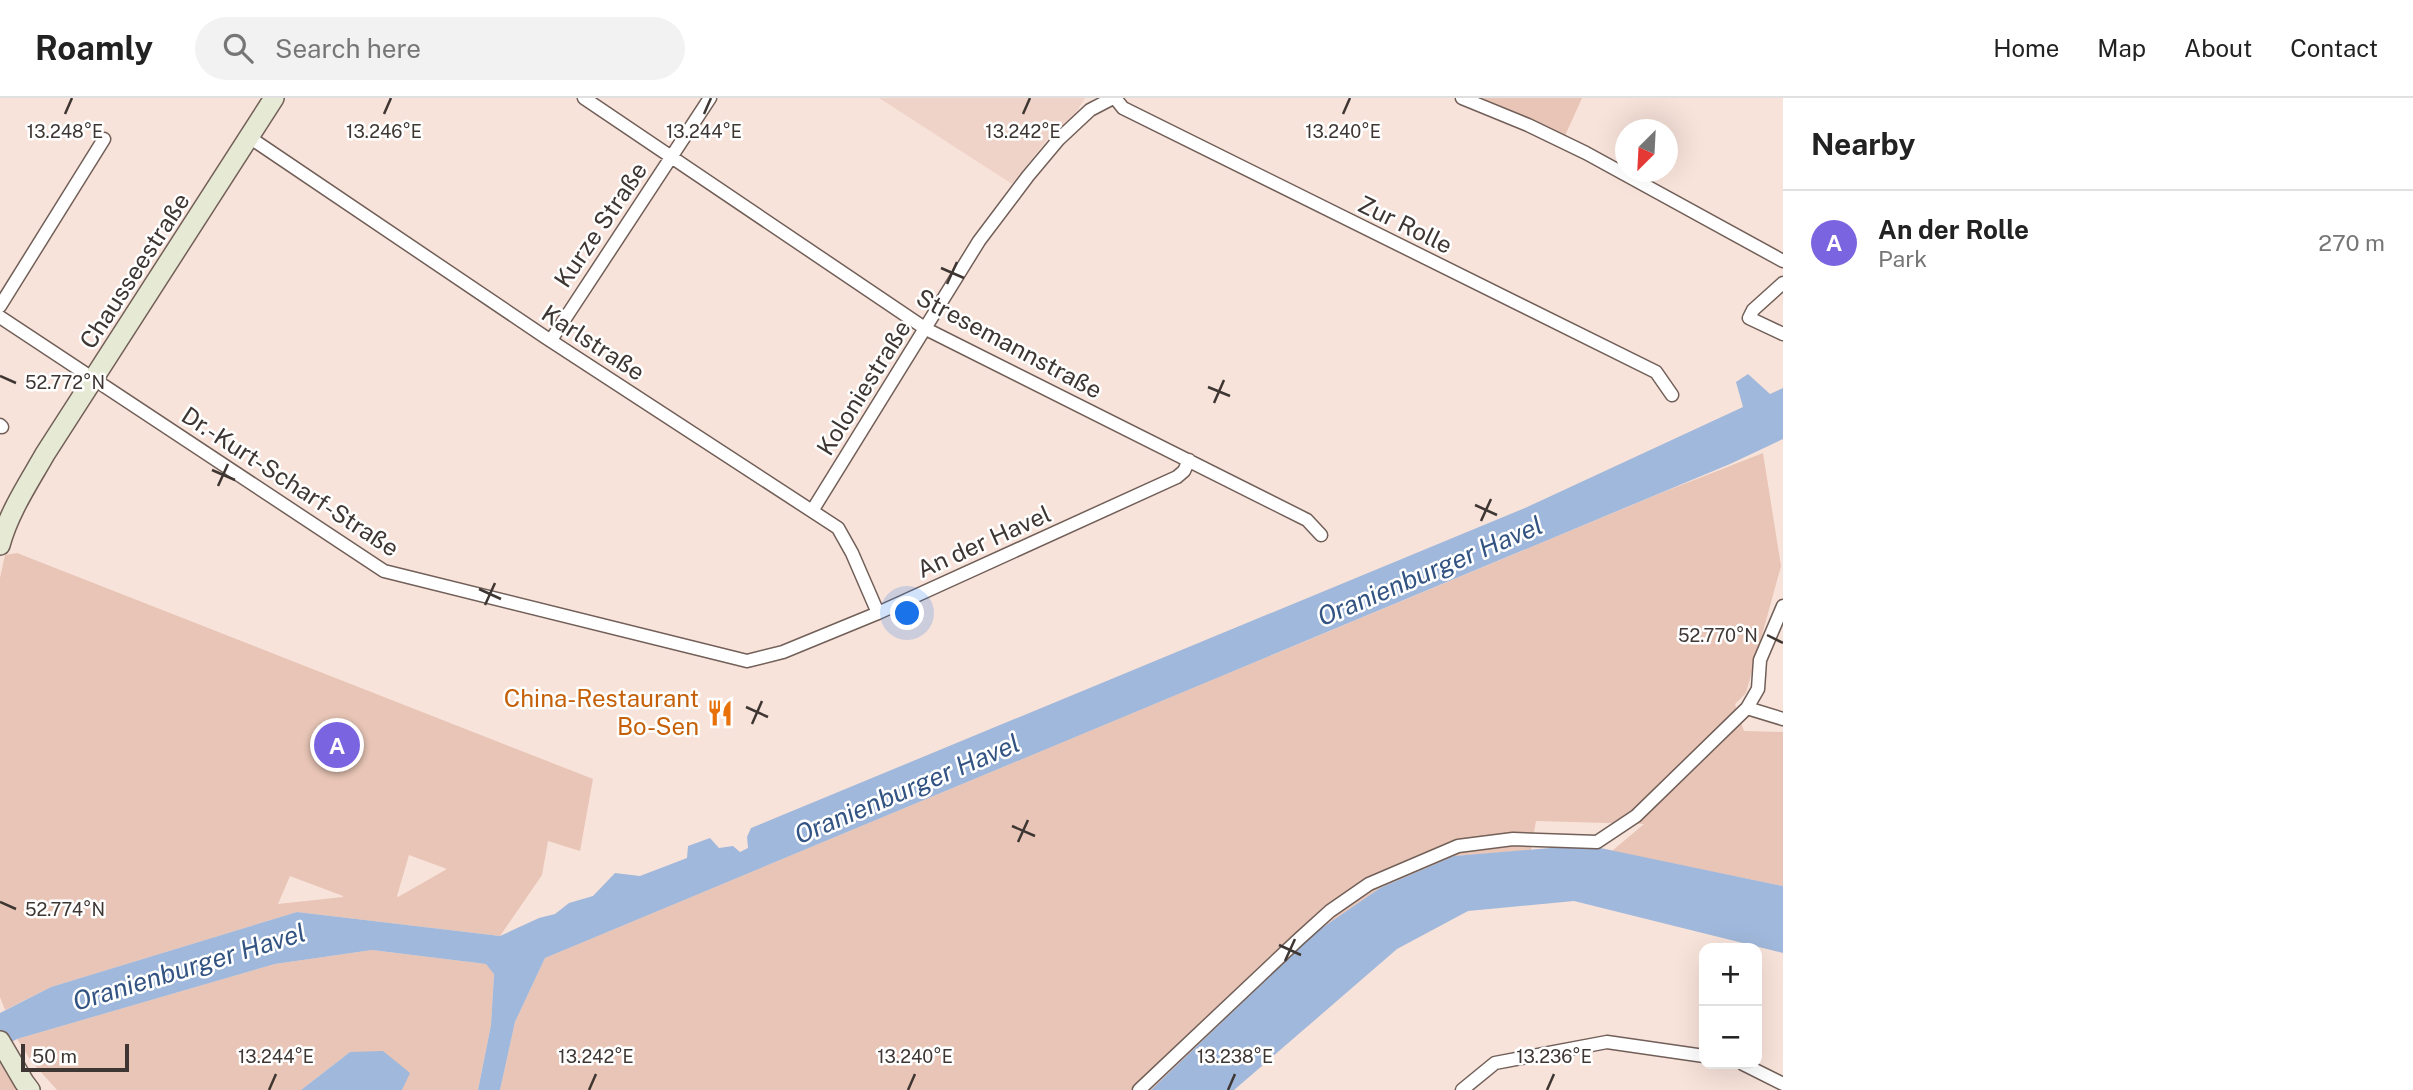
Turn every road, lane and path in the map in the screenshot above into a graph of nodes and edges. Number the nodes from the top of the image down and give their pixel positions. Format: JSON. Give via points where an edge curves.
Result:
{"nodes":[{"id":1,"x":584,"y":98,"type":"edge"},
{"id":2,"x":710,"y":98,"type":"edge"},
{"id":3,"x":1114,"y":98,"type":"edge"},
{"id":4,"x":1462,"y":98,"type":"edge"},
{"id":5,"x":270,"y":100,"type":"edge"},
{"id":6,"x":249,"y":137,"type":"junction"},
{"id":7,"x":104,"y":139,"type":"dead end"},
{"id":8,"x":672,"y":156,"type":"junction"},
{"id":9,"x":1783,"y":261,"type":"edge"},
{"id":10,"x":1783,"y":283,"type":"edge"},
{"id":11,"x":0,"y":306,"type":"edge"},
{"id":12,"x":0,"y":317,"type":"edge"},
{"id":13,"x":926,"y":329,"type":"junction"},
{"id":14,"x":1783,"y":334,"type":"edge"},
{"id":15,"x":551,"y":340,"type":"junction"},
{"id":16,"x":94,"y":380,"type":"junction"},
{"id":17,"x":1672,"y":395,"type":"dead end"},
{"id":18,"x":1189,"y":460,"type":"junction"},
{"id":19,"x":812,"y":511,"type":"junction"},
{"id":20,"x":1321,"y":535,"type":"dead end"},
{"id":21,"x":0,"y":545,"type":"edge"},
{"id":22,"x":1783,"y":606,"type":"edge"},
{"id":23,"x":878,"y":613,"type":"junction"},
{"id":24,"x":747,"y":661,"type":"joint"},
{"id":25,"x":1747,"y":708,"type":"junction"},
{"id":26,"x":1783,"y":719,"type":"edge"},
{"id":27,"x":2,"y":1044,"type":"edge"},
{"id":28,"x":1699,"y":1055,"type":"edge"},
{"id":29,"x":1753,"y":1069,"type":"edge"},
{"id":30,"x":1783,"y":1084,"type":"edge"},
{"id":31,"x":30,"y":1090,"type":"edge"},
{"id":32,"x":1139,"y":1090,"type":"edge"},
{"id":33,"x":1462,"y":1090,"type":"edge"}],
"edges":[{"from":1,"to":8,"type":"street","name":"Stresemannstraße"},
{"from":2,"to":8,"type":"street","name":"Kurze Straße"},
{"from":3,"to":13,"type":"street","name":"Koloniestraße","via":[[1090,110],[1028,176],[979,241]]},
{"from":3,"to":17,"type":"street","name":"Zur Rolle","via":[[1123,108],[1656,372]]},
{"from":4,"to":9,"type":"street","via":[[1586,153]]},
{"from":5,"to":6,"type":"main road","name":"Chausseestraße"},
{"from":6,"to":15,"type":"street","name":"Karlstraße"},
{"from":6,"to":16,"type":"main road","name":"Chausseestraße"},
{"from":7,"to":11,"type":"street"},
{"from":8,"to":13,"type":"street","name":"Stresemannstraße"},
{"from":8,"to":15,"type":"street","name":"Kurze Straße"},
{"from":10,"to":14,"type":"street","via":[[1749,318]]},
{"from":12,"to":16,"type":"street","name":"Dr.-Kurt-Scharf-Straße"},
{"from":13,"to":18,"type":"street","name":"Stresemannstraße"},
{"from":13,"to":19,"type":"street","name":"Koloniestraße"},
{"from":15,"to":19,"type":"street","name":"Karlstraße"},
{"from":16,"to":21,"type":"main road","name":"Chausseestraße","via":[[17,500]]},
{"from":16,"to":24,"type":"street","name":"Dr.-Kurt-Scharf-Straße","via":[[384,571]]},
{"from":18,"to":20,"type":"street","name":"Stresemannstraße","via":[[1307,520]]},
{"from":18,"to":23,"type":"street","name":"An der Havel","via":[[1177,477]]},
{"from":19,"to":23,"type":"street","name":"Karlstraße","via":[[838,528]]},
{"from":22,"to":25,"type":"street","via":[[1760,660],[1758,689]]},
{"from":23,"to":24,"type":"street","name":"An der Havel","via":[[783,652]]},
{"from":25,"to":26,"type":"street"},
{"from":25,"to":32,"type":"street","via":[[1636,816],[1597,842],[1513,839],[1458,846],[1369,884],[1330,911]]},
{"from":27,"to":31,"type":"main road"},
{"from":28,"to":33,"type":"street","via":[[1607,1042],[1495,1063]]},
{"from":29,"to":30,"type":"street"}]}
